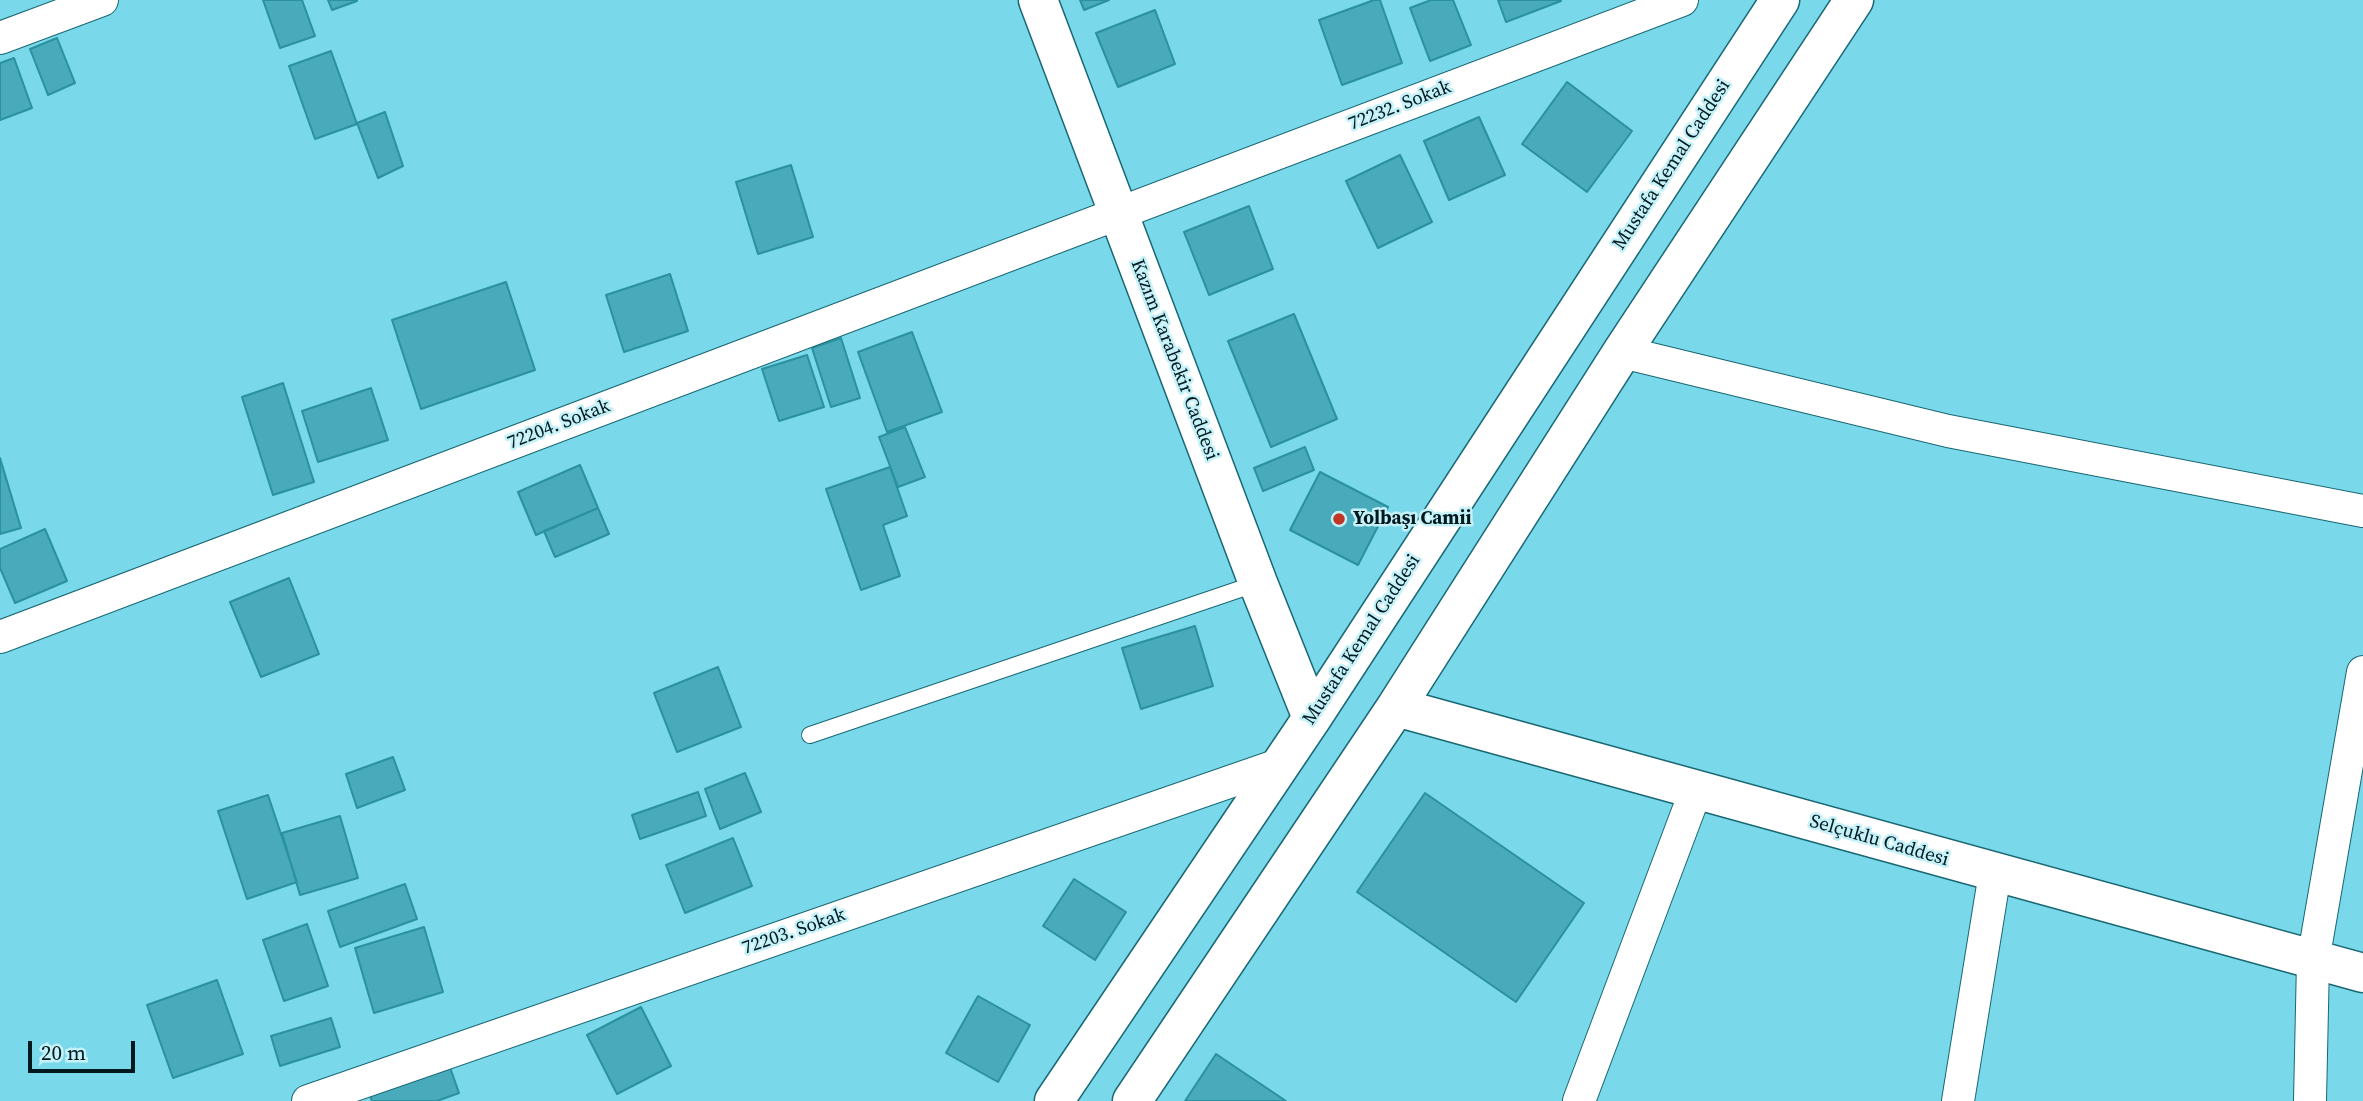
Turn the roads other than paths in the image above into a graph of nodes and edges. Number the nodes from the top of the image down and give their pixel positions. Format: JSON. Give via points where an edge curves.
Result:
{"nodes":[{"id":1,"x":103,"y":0,"type":"edge"},
{"id":2,"x":1038,"y":0,"type":"edge"},
{"id":3,"x":1682,"y":0,"type":"edge"},
{"id":4,"x":1780,"y":0,"type":"edge"},
{"id":5,"x":1854,"y":0,"type":"edge"},
{"id":6,"x":0,"y":38,"type":"edge"},
{"id":7,"x":1118,"y":213,"type":"junction"},
{"id":8,"x":1622,"y":352,"type":"junction"},
{"id":9,"x":2363,"y":511,"type":"edge"},
{"id":10,"x":1258,"y":583,"type":"junction"},
{"id":11,"x":0,"y":637,"type":"edge"},
{"id":12,"x":2363,"y":672,"type":"edge"},
{"id":13,"x":1396,"y":707,"type":"junction"},
{"id":14,"x":1312,"y":718,"type":"junction"},
{"id":15,"x":810,"y":735,"type":"dead end"},
{"id":16,"x":1281,"y":764,"type":"junction"},
{"id":17,"x":1696,"y":790,"type":"junction"},
{"id":18,"x":1995,"y":873,"type":"junction"},
{"id":19,"x":2313,"y":961,"type":"junction"},
{"id":20,"x":2363,"y":973,"type":"edge"},
{"id":21,"x":308,"y":1101,"type":"edge"},
{"id":22,"x":1054,"y":1101,"type":"edge"},
{"id":23,"x":1132,"y":1101,"type":"edge"},
{"id":24,"x":1579,"y":1101,"type":"edge"},
{"id":25,"x":1958,"y":1101,"type":"edge"},
{"id":26,"x":2310,"y":1101,"type":"edge"}],
"edges":[{"from":1,"to":6,"type":"street"},
{"from":2,"to":7,"type":"main road","name":"Kazım Karabekir Caddesi"},
{"from":3,"to":7,"type":"street","name":"72232. Sokak"},
{"from":4,"to":14,"type":"main road","name":"Mustafa Kemal Caddesi"},
{"from":5,"to":8,"type":"main road"},
{"from":7,"to":10,"type":"main road","name":"Kazım Karabekir Caddesi"},
{"from":7,"to":11,"type":"street","name":"72204. Sokak"},
{"from":8,"to":9,"type":"street","via":[[1948,431]]},
{"from":8,"to":13,"type":"main road"},
{"from":10,"to":14,"type":"main road","name":"Kazım Karabekir Caddesi"},
{"from":10,"to":15,"type":"lane"},
{"from":12,"to":19,"type":"street"},
{"from":13,"to":17,"type":"main road","name":"Selçuklu Caddesi"},
{"from":13,"to":23,"type":"main road"},
{"from":14,"to":16,"type":"main road","name":"Mustafa Kemal Caddesi"},
{"from":16,"to":21,"type":"street","name":"72203. Sokak"},
{"from":16,"to":22,"type":"main road","name":"Mustafa Kemal Caddesi"},
{"from":17,"to":18,"type":"main road","name":"Selçuklu Caddesi"},
{"from":17,"to":24,"type":"street"},
{"from":18,"to":19,"type":"main road","name":"Selçuklu Caddesi"},
{"from":18,"to":25,"type":"street"},
{"from":19,"to":20,"type":"main road","name":"Selçuklu Caddesi"},
{"from":19,"to":26,"type":"street"}]}
